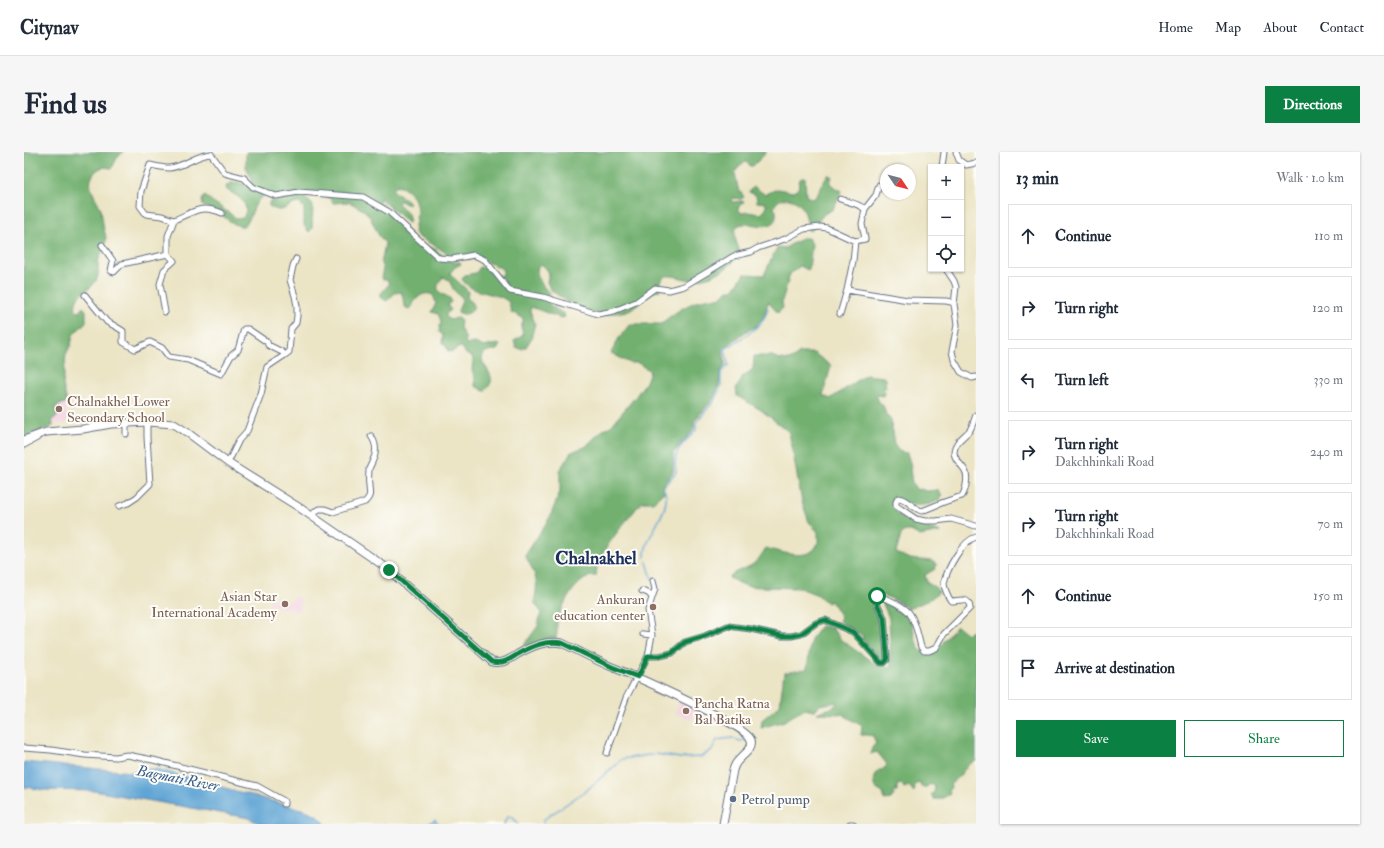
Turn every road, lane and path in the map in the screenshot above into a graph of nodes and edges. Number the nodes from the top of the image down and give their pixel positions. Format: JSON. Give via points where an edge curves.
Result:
{"nodes":[{"id":1,"x":944,"y":152,"type":"edge"},
{"id":2,"x":956,"y":152,"type":"edge"},
{"id":3,"x":976,"y":163,"type":"edge"},
{"id":4,"x":942,"y":164,"type":"edge"},
{"id":5,"x":879,"y":185,"type":"dead end"},
{"id":6,"x":840,"y":199,"type":"dead end"},
{"id":7,"x":865,"y":209,"type":"junction"},
{"id":8,"x":222,"y":213,"type":"dead end"},
{"id":9,"x":174,"y":220,"type":"junction"},
{"id":10,"x":855,"y":241,"type":"junction"},
{"id":11,"x":102,"y":246,"type":"dead end"},
{"id":12,"x":168,"y":254,"type":"junction"},
{"id":13,"x":296,"y":259,"type":"dead end"},
{"id":14,"x":948,"y":272,"type":"edge"},
{"id":15,"x":847,"y":290,"type":"junction"},
{"id":16,"x":85,"y":295,"type":"dead end"},
{"id":17,"x":954,"y":304,"type":"junction"},
{"id":18,"x":165,"y":312,"type":"dead end"},
{"id":19,"x":840,"y":314,"type":"dead end"},
{"id":20,"x":285,"y":355,"type":"junction"},
{"id":21,"x":976,"y":377,"type":"edge"},
{"id":22,"x":976,"y":415,"type":"edge"},
{"id":23,"x":126,"y":422,"type":"junction"},
{"id":24,"x":147,"y":422,"type":"junction"},
{"id":25,"x":46,"y":432,"type":"junction"},
{"id":26,"x":126,"y":434,"type":"dead end"},
{"id":27,"x":371,"y":436,"type":"dead end"},
{"id":28,"x":24,"y":440,"type":"edge"},
{"id":29,"x":24,"y":445,"type":"edge"},
{"id":30,"x":228,"y":463,"type":"junction"},
{"id":31,"x":119,"y":506,"type":"dead end"},
{"id":32,"x":313,"y":517,"type":"junction"},
{"id":33,"x":976,"y":526,"type":"edge"},
{"id":34,"x":976,"y":537,"type":"edge"},
{"id":35,"x":653,"y":581,"type":"dead end"},
{"id":36,"x":642,"y":591,"type":"dead end"},
{"id":37,"x":651,"y":596,"type":"junction"},
{"id":38,"x":648,"y":656,"type":"junction"},
{"id":39,"x":638,"y":677,"type":"junction"},
{"id":40,"x":24,"y":748,"type":"edge"},
{"id":41,"x":607,"y":753,"type":"dead end"},
{"id":42,"x":284,"y":804,"type":"dead end"},
{"id":43,"x":723,"y":824,"type":"edge"}],
"edges":[{"from":1,"to":4,"type":"street"},
{"from":2,"to":3,"type":"street","via":[[959,160],[966,165]]},
{"from":5,"to":7,"type":"street","via":[[876,195]]},
{"from":6,"to":7,"type":"street","via":[[851,201]]},
{"from":7,"to":10,"type":"street","via":[[862,224],[865,239]]},
{"from":8,"to":9,"type":"street","via":[[202,208]]},
{"from":9,"to":10,"type":"street","via":[[146,214],[140,206],[141,191],[150,164],[168,168],[183,164],[202,154],[211,154],[225,173],[244,178],[253,187],[276,196],[299,192],[363,197],[389,212],[439,258],[452,259],[474,255],[485,260],[510,291],[543,296],[598,314],[636,302],[655,288],[669,290],[684,286],[734,256],[785,239],[804,229],[827,228]]},
{"from":9,"to":12,"type":"street","via":[[168,236]]},
{"from":10,"to":15,"type":"street"},
{"from":11,"to":12,"type":"street","via":[[114,261],[111,271],[114,272],[122,264]]},
{"from":12,"to":18,"type":"street","via":[[174,261],[164,270],[160,284]]},
{"from":13,"to":20,"type":"street","via":[[290,280],[297,306],[296,323],[292,329],[289,352]]},
{"from":14,"to":17,"type":"street","via":[[956,287]]},
{"from":15,"to":17,"type":"street","via":[[908,300],[946,301]]},
{"from":15,"to":19,"type":"street"},
{"from":16,"to":20,"type":"street","via":[[107,322],[123,331],[123,342],[135,349],[150,342],[162,348],[169,357],[188,360],[221,374],[231,356],[238,350],[244,329],[248,329]]},
{"from":17,"to":21,"type":"street","via":[[957,325],[952,351],[954,360],[961,372],[972,378]]},
{"from":20,"to":30,"type":"street","via":[[267,367],[261,394],[247,431],[239,440]]},
{"from":22,"to":33,"type":"street","via":[[970,430],[958,442],[954,452],[956,460],[966,473],[962,496],[922,511],[900,497],[896,506],[920,520],[936,521],[951,518]]},
{"from":23,"to":24,"type":"main road"},
{"from":23,"to":25,"type":"main road"},
{"from":23,"to":26,"type":"street"},
{"from":24,"to":30,"type":"main road","via":[[174,424]]},
{"from":24,"to":31,"type":"street","via":[[150,484],[137,497]]},
{"from":25,"to":28,"type":"main road"},
{"from":25,"to":29,"type":"street"},
{"from":27,"to":32,"type":"street","via":[[375,441],[375,451],[370,467],[368,485],[371,492],[368,500],[333,512],[320,509],[315,511]]},
{"from":30,"to":32,"type":"main road"},
{"from":32,"to":39,"type":"main road","via":[[389,570],[492,662],[501,663],[536,645],[556,642]]},
{"from":34,"to":38,"type":"street","via":[[967,542],[951,564],[944,583],[951,601],[966,600],[970,608],[944,634],[933,650],[924,651],[921,647],[910,612],[877,596],[877,604],[884,618],[887,660],[884,663],[881,663],[853,632],[825,620],[801,634],[792,636],[728,626],[685,642],[672,653]]},
{"from":35,"to":37,"type":"street","via":[[655,589]]},
{"from":36,"to":37,"type":"street"},
{"from":37,"to":38,"type":"street","via":[[648,610]]},
{"from":38,"to":39,"type":"street"},
{"from":39,"to":41,"type":"street","via":[[626,698]]},
{"from":39,"to":43,"type":"main road","via":[[696,704],[750,737],[752,744],[733,770]]},
{"from":40,"to":42,"type":"street","via":[[85,755],[127,755],[154,760],[257,786],[284,801]]}]}
